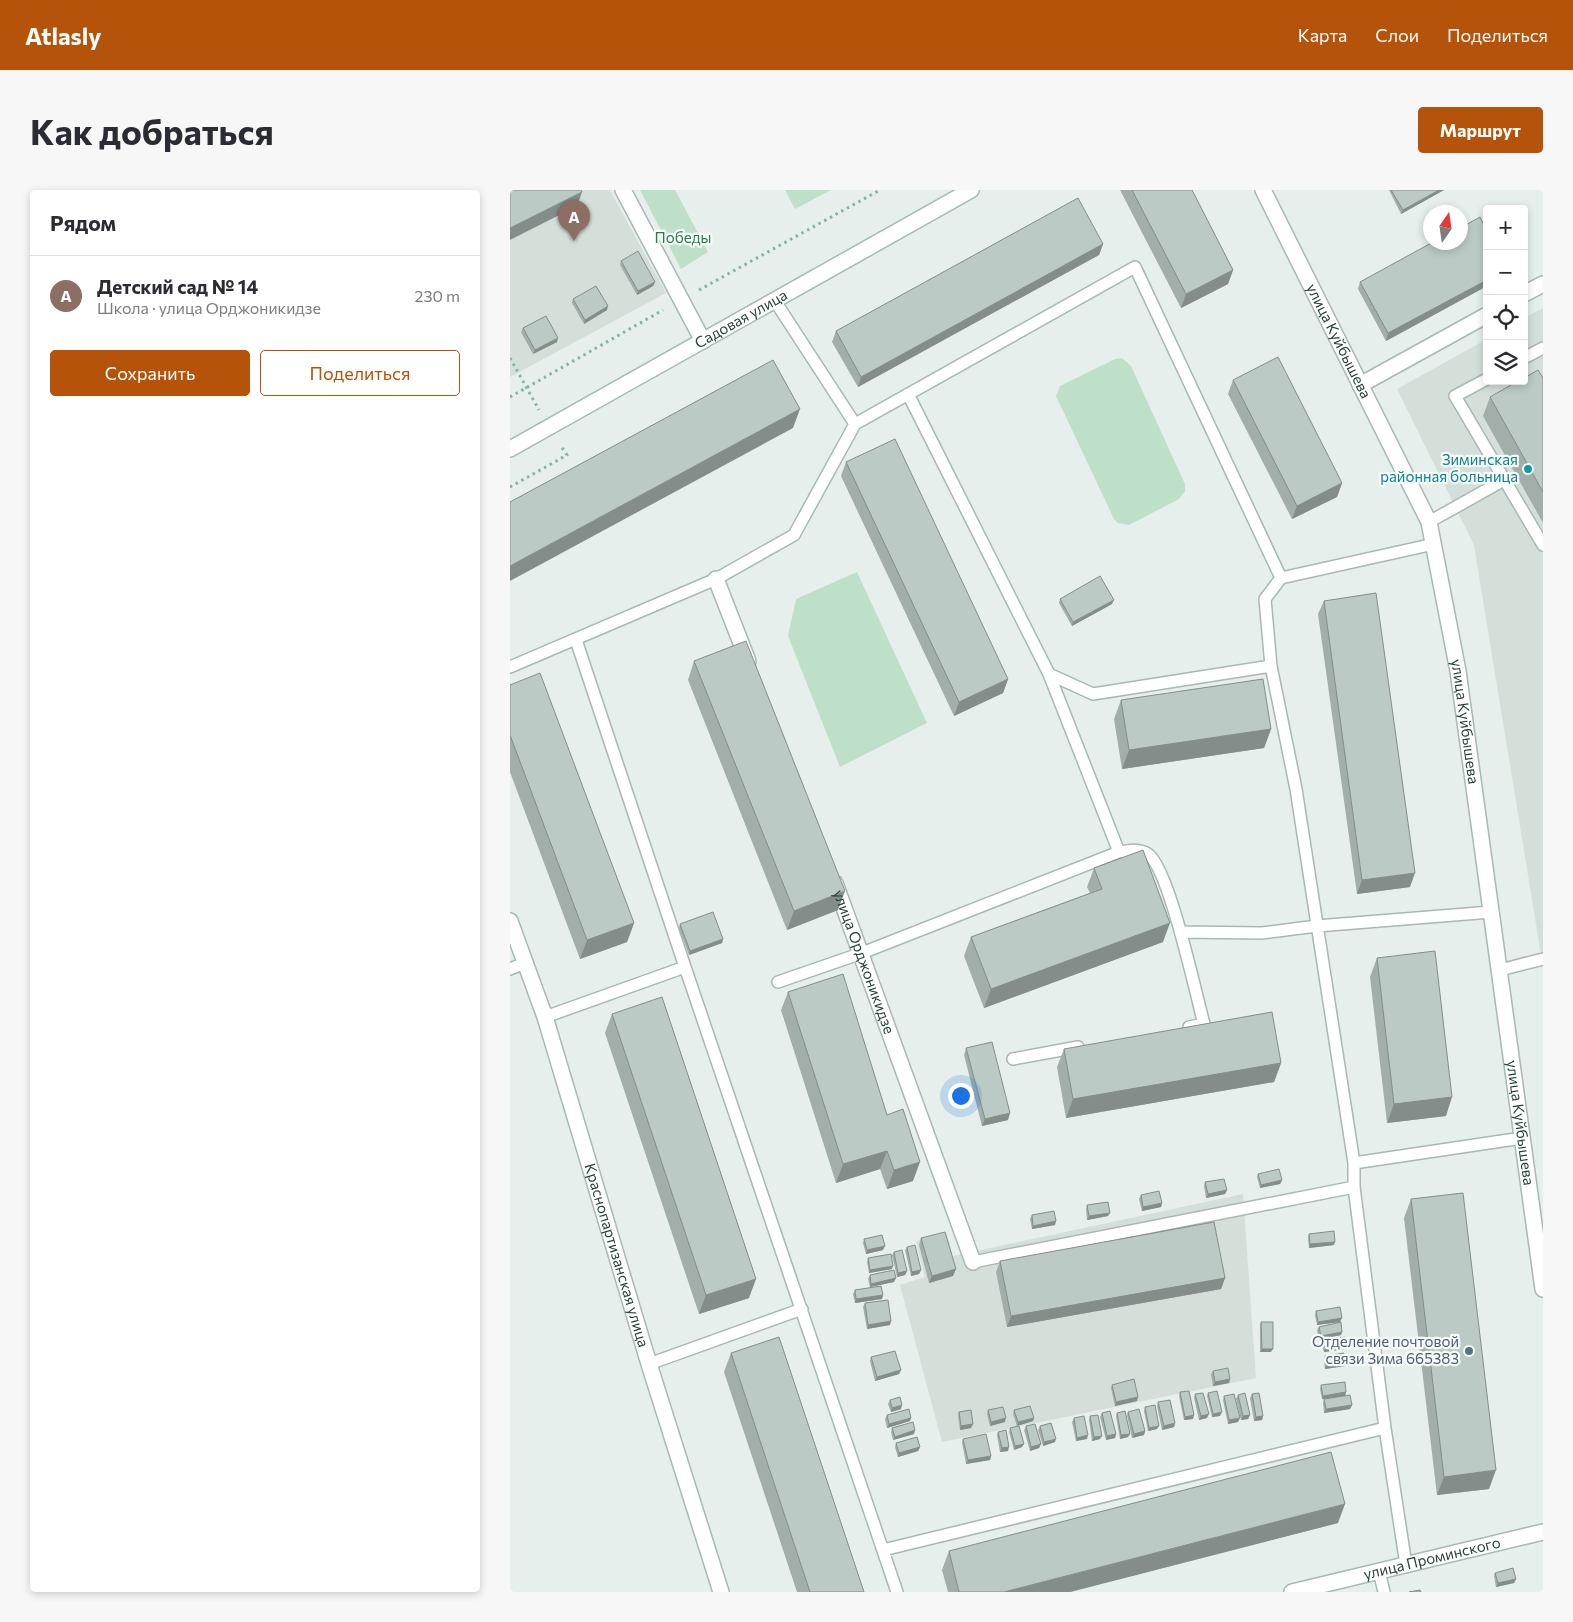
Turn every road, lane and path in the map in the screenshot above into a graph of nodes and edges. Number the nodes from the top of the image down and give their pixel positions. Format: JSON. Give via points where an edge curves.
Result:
{"nodes":[{"id":1,"x":623,"y":190,"type":"edge"},
{"id":2,"x":880,"y":190,"type":"edge"},
{"id":3,"x":971,"y":190,"type":"edge"},
{"id":4,"x":1262,"y":190,"type":"edge"},
{"id":5,"x":1543,"y":284,"type":"edge"},
{"id":6,"x":1528,"y":292,"type":"edge"},
{"id":7,"x":682,"y":299,"type":"junction"},
{"id":8,"x":775,"y":301,"type":"junction"},
{"id":9,"x":1483,"y":317,"type":"edge"},
{"id":10,"x":703,"y":341,"type":"junction"},
{"id":11,"x":1543,"y":348,"type":"edge"},
{"id":12,"x":1528,"y":356,"type":"edge"},
{"id":13,"x":510,"y":358,"type":"edge"},
{"id":14,"x":1483,"y":381,"type":"edge"},
{"id":15,"x":1360,"y":386,"type":"junction"},
{"id":16,"x":526,"y":388,"type":"junction"},
{"id":17,"x":908,"y":394,"type":"junction"},
{"id":18,"x":510,"y":397,"type":"edge"},
{"id":19,"x":855,"y":424,"type":"junction"},
{"id":20,"x":510,"y":449,"type":"edge"},
{"id":21,"x":1504,"y":480,"type":"junction"},
{"id":22,"x":1429,"y":522,"type":"junction"},
{"id":23,"x":1434,"y":544,"type":"junction"},
{"id":24,"x":1543,"y":545,"type":"edge"},
{"id":25,"x":1281,"y":578,"type":"junction"},
{"id":26,"x":716,"y":579,"type":"junction"},
{"id":27,"x":576,"y":640,"type":"junction"},
{"id":28,"x":1271,"y":666,"type":"junction"},
{"id":29,"x":510,"y":667,"type":"edge"},
{"id":30,"x":1049,"y":674,"type":"junction"},
{"id":31,"x":755,"y":679,"type":"edge"},
{"id":32,"x":1119,"y":852,"type":"junction"},
{"id":33,"x":830,"y":871,"type":"edge"},
{"id":34,"x":1490,"y":912,"type":"junction"},
{"id":35,"x":510,"y":921,"type":"edge"},
{"id":36,"x":1317,"y":926,"type":"junction"},
{"id":37,"x":1181,"y":932,"type":"junction"},
{"id":38,"x":862,"y":953,"type":"junction"},
{"id":39,"x":1543,"y":959,"type":"edge"},
{"id":40,"x":525,"y":963,"type":"junction"},
{"id":41,"x":685,"y":967,"type":"junction"},
{"id":42,"x":510,"y":969,"type":"edge"},
{"id":43,"x":1500,"y":970,"type":"junction"},
{"id":44,"x":778,"y":982,"type":"dead end"},
{"id":45,"x":545,"y":1017,"type":"junction"},
{"id":46,"x":1175,"y":1030,"type":"edge"},
{"id":47,"x":1089,"y":1045,"type":"edge"},
{"id":48,"x":1013,"y":1059,"type":"dead end"},
{"id":49,"x":1522,"y":1138,"type":"junction"},
{"id":50,"x":1354,"y":1163,"type":"junction"},
{"id":51,"x":1354,"y":1187,"type":"junction"},
{"id":52,"x":973,"y":1262,"type":"joint"},
{"id":53,"x":1541,"y":1266,"type":"edge"},
{"id":54,"x":1543,"y":1289,"type":"edge"},
{"id":55,"x":802,"y":1310,"type":"junction"},
{"id":56,"x":649,"y":1364,"type":"junction"},
{"id":57,"x":1384,"y":1428,"type":"junction"},
{"id":58,"x":1543,"y":1532,"type":"edge"},
{"id":59,"x":883,"y":1550,"type":"junction"},
{"id":60,"x":1406,"y":1565,"type":"junction"},
{"id":61,"x":1379,"y":1571,"type":"junction"},
{"id":62,"x":721,"y":1592,"type":"edge"},
{"id":63,"x":897,"y":1592,"type":"edge"},
{"id":64,"x":1292,"y":1592,"type":"edge"},
{"id":65,"x":1384,"y":1592,"type":"edge"}],
"edges":[{"from":1,"to":7,"type":"street"},
{"from":2,"to":7,"type":"path"},
{"from":3,"to":8,"type":"street","name":"Садовая улица"},
{"from":4,"to":15,"type":"street","name":"улица Куйбышева"},
{"from":5,"to":6,"type":"street"},
{"from":7,"to":10,"type":"street"},
{"from":7,"to":16,"type":"path"},
{"from":8,"to":10,"type":"street","name":"Садовая улица"},
{"from":8,"to":19,"type":"lane"},
{"from":9,"to":15,"type":"street"},
{"from":10,"to":20,"type":"street","name":"Садовая улица"},
{"from":11,"to":12,"type":"lane"},
{"from":13,"to":16,"type":"path"},
{"from":14,"to":21,"type":"lane","via":[[1455,396]]},
{"from":15,"to":22,"type":"street","name":"улица Куйбышева"},
{"from":16,"to":18,"type":"path"},
{"from":17,"to":19,"type":"lane"},
{"from":17,"to":25,"type":"lane","via":[[1135,267]]},
{"from":17,"to":30,"type":"lane"},
{"from":19,"to":26,"type":"lane","via":[[794,535]]},
{"from":21,"to":22,"type":"lane"},
{"from":21,"to":24,"type":"lane"},
{"from":22,"to":23,"type":"street","name":"улица Куйбышева"},
{"from":23,"to":25,"type":"lane"},
{"from":23,"to":34,"type":"street","name":"улица Куйбышева","via":[[1458,671]]},
{"from":25,"to":28,"type":"lane","via":[[1265,599]]},
{"from":26,"to":27,"type":"lane"},
{"from":26,"to":31,"type":"street"},
{"from":27,"to":29,"type":"lane"},
{"from":27,"to":41,"type":"lane"},
{"from":28,"to":30,"type":"lane","via":[[1093,694]]},
{"from":28,"to":36,"type":"lane","via":[[1296,789]]},
{"from":30,"to":32,"type":"lane"},
{"from":32,"to":37,"type":"lane","via":[[1142,850],[1150,855],[1160,868]]},
{"from":32,"to":38,"type":"lane"},
{"from":33,"to":38,"type":"street","name":"улица Орджоникидзе"},
{"from":34,"to":36,"type":"lane"},
{"from":34,"to":43,"type":"street","name":"улица Куйбышева"},
{"from":35,"to":40,"type":"street","name":"Краснопартизанская улица"},
{"from":36,"to":37,"type":"lane","via":[[1262,933]]},
{"from":36,"to":50,"type":"lane"},
{"from":37,"to":46,"type":"lane","via":[[1204,1024]]},
{"from":38,"to":44,"type":"lane"},
{"from":38,"to":52,"type":"street","name":"улица Орджоникидзе"},
{"from":39,"to":43,"type":"lane"},
{"from":40,"to":42,"type":"lane"},
{"from":40,"to":45,"type":"street","name":"Краснопартизанская улица"},
{"from":41,"to":45,"type":"lane"},
{"from":41,"to":55,"type":"lane"},
{"from":43,"to":49,"type":"street","name":"улица Куйбышева"},
{"from":45,"to":56,"type":"street","name":"Краснопартизанская улица"},
{"from":47,"to":48,"type":"lane"},
{"from":49,"to":50,"type":"lane"},
{"from":49,"to":53,"type":"street","name":"улица Куйбышева"},
{"from":50,"to":51,"type":"lane"},
{"from":51,"to":52,"type":"lane"},
{"from":51,"to":57,"type":"lane"},
{"from":53,"to":54,"type":"street","name":"улица Куйбышева"},
{"from":55,"to":56,"type":"lane"},
{"from":55,"to":59,"type":"lane"},
{"from":56,"to":62,"type":"street","name":"Краснопартизанская улица"},
{"from":57,"to":59,"type":"lane"},
{"from":57,"to":60,"type":"lane"},
{"from":58,"to":60,"type":"street","name":"улица Проминского"},
{"from":59,"to":63,"type":"lane"},
{"from":60,"to":61,"type":"street","name":"улица Проминского"},
{"from":61,"to":64,"type":"street","name":"улица Проминского"},
{"from":61,"to":65,"type":"lane"}]}
